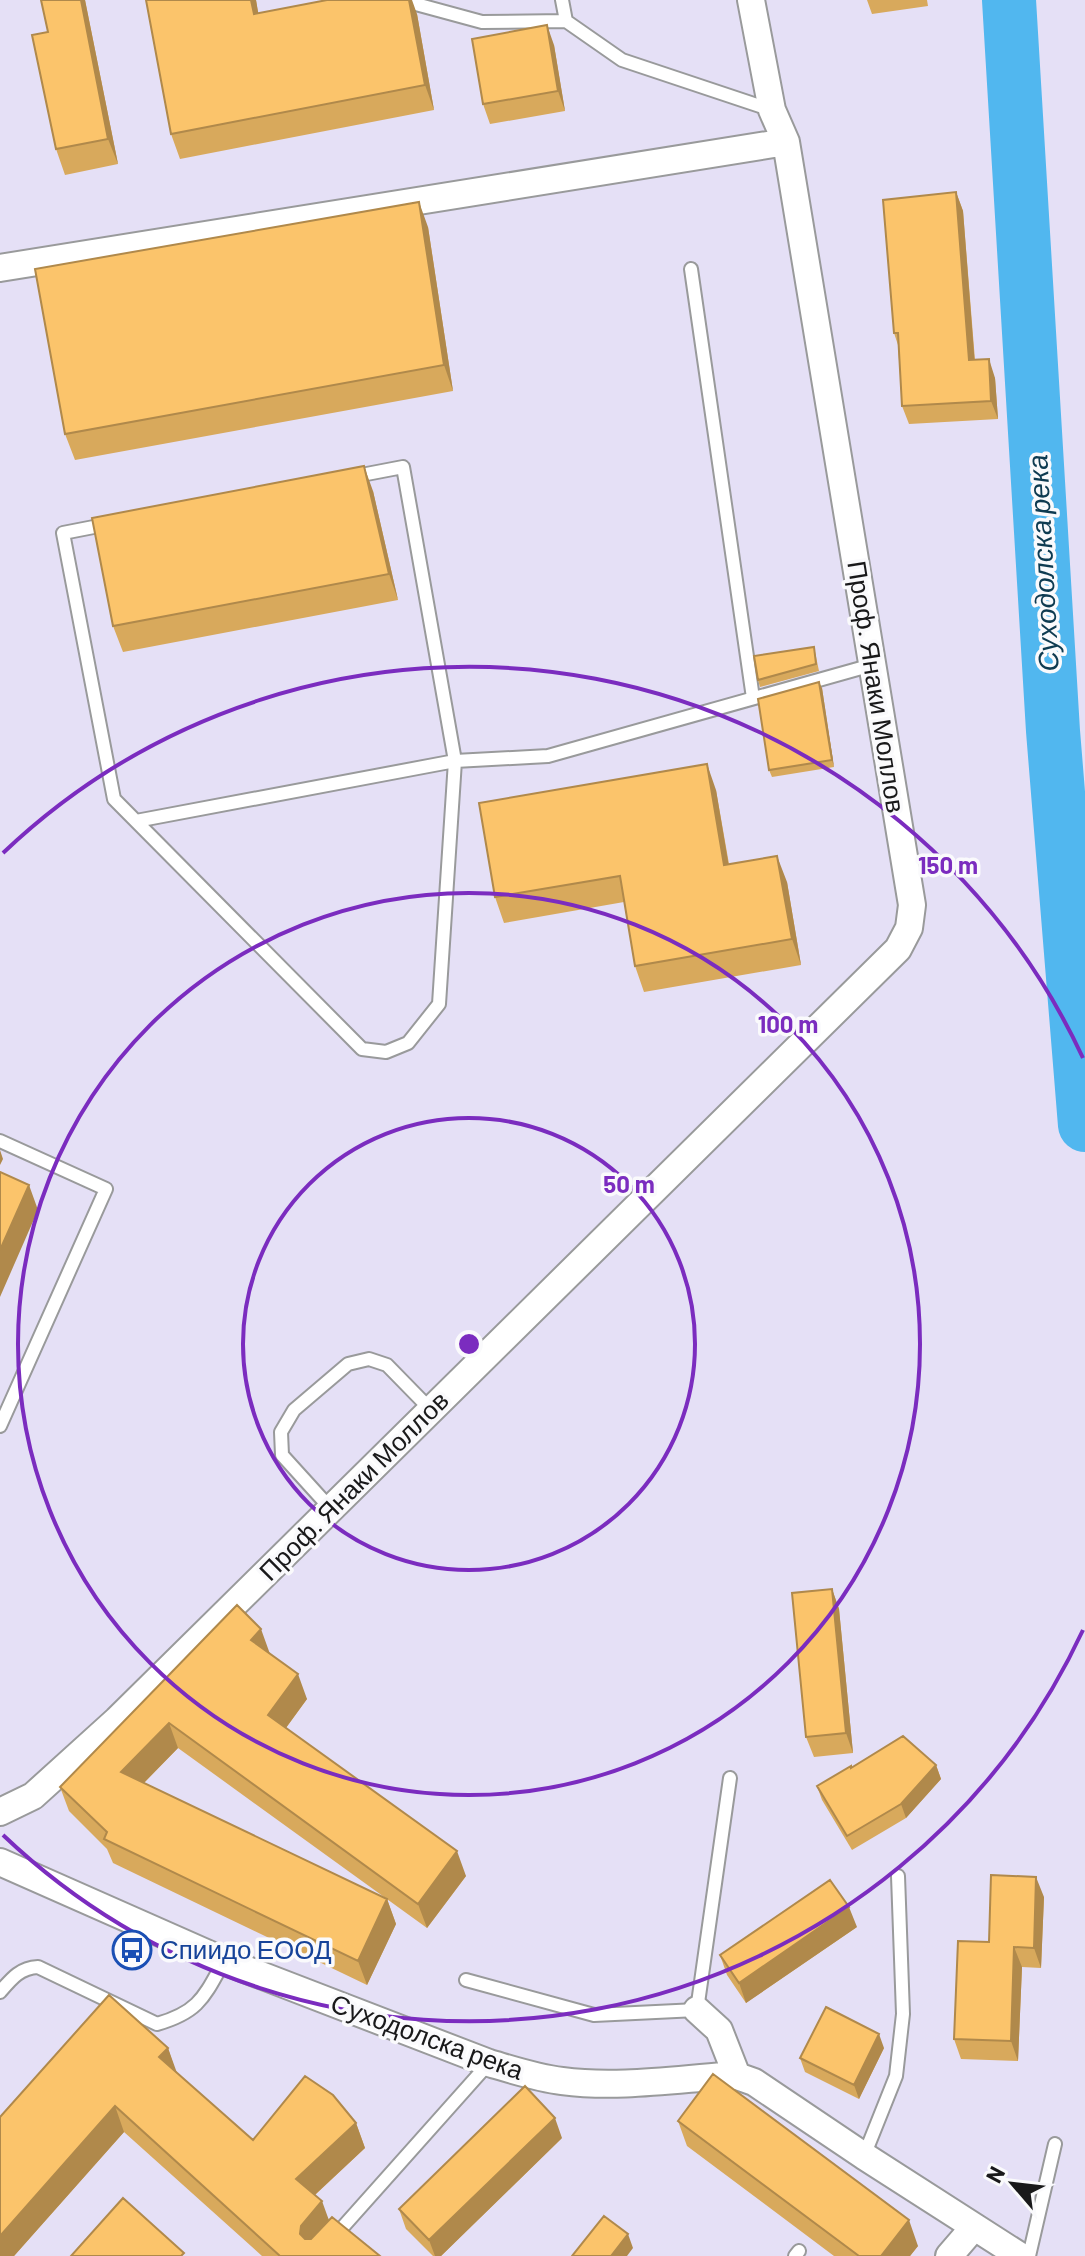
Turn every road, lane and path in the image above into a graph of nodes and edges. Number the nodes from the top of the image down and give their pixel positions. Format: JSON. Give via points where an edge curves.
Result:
{"nodes":[{"id":1,"x":401,"y":0,"type":"edge"},
{"id":2,"x":562,"y":0,"type":"edge"},
{"id":3,"x":751,"y":0,"type":"edge"},
{"id":4,"x":566,"y":21,"type":"junction"},
{"id":5,"x":772,"y":110,"type":"junction"},
{"id":6,"x":786,"y":142,"type":"junction"},
{"id":7,"x":0,"y":268,"type":"edge"},
{"id":8,"x":691,"y":269,"type":"dead end"},
{"id":9,"x":341,"y":479,"type":"edge"},
{"id":10,"x":125,"y":521,"type":"edge"},
{"id":11,"x":872,"y":665,"type":"junction"},
{"id":12,"x":753,"y":698,"type":"junction"},
{"id":13,"x":455,"y":761,"type":"junction"},
{"id":14,"x":136,"y":821,"type":"junction"},
{"id":15,"x":0,"y":1141,"type":"edge"},
{"id":16,"x":431,"y":1410,"type":"junction"},
{"id":17,"x":0,"y":1426,"type":"edge"},
{"id":18,"x":331,"y":1509,"type":"junction"},
{"id":19,"x":730,"y":1778,"type":"dead end"},
{"id":20,"x":0,"y":1812,"type":"edge"},
{"id":21,"x":0,"y":1862,"type":"edge"},
{"id":22,"x":898,"y":1876,"type":"dead end"},
{"id":23,"x":224,"y":1961,"type":"junction"},
{"id":24,"x":466,"y":1980,"type":"dead end"},
{"id":25,"x":0,"y":1992,"type":"edge"},
{"id":26,"x":697,"y":2010,"type":"junction"},
{"id":27,"x":489,"y":2063,"type":"junction"},
{"id":28,"x":737,"y":2076,"type":"junction"},
{"id":29,"x":1055,"y":2144,"type":"dead end"},
{"id":30,"x":864,"y":2156,"type":"junction"},
{"id":31,"x":974,"y":2227,"type":"junction"},
{"id":32,"x":317,"y":2256,"type":"edge"},
{"id":33,"x":949,"y":2256,"type":"edge"},
{"id":34,"x":1020,"y":2256,"type":"edge"},
{"id":35,"x":1029,"y":2256,"type":"edge"}],
"edges":[{"from":1,"to":4,"type":"lane","via":[[482,22]]},
{"from":2,"to":4,"type":"lane"},
{"from":3,"to":5,"type":"street","name":"Проф. Янаки Моллов"},
{"from":4,"to":5,"type":"lane","via":[[622,60]]},
{"from":5,"to":6,"type":"street","name":"Проф. Янаки Моллов"},
{"from":6,"to":7,"type":"street"},
{"from":6,"to":11,"type":"street","name":"Проф. Янаки Моллов"},
{"from":8,"to":12,"type":"lane"},
{"from":9,"to":13,"type":"lane","via":[[403,467]]},
{"from":10,"to":14,"type":"lane","via":[[63,533],[114,799]]},
{"from":11,"to":12,"type":"lane"},
{"from":11,"to":16,"type":"street","name":"Проф. Янаки Моллов","via":[[912,905],[909,928],[898,949]]},
{"from":12,"to":13,"type":"lane","via":[[548,756]]},
{"from":13,"to":14,"type":"lane"},
{"from":13,"to":14,"type":"lane","via":[[439,1004],[408,1043],[386,1052],[362,1049]]},
{"from":15,"to":17,"type":"lane","via":[[106,1189]]},
{"from":16,"to":18,"type":"street","name":"Проф. Янаки Моллов"},
{"from":16,"to":18,"type":"lane","via":[[387,1365],[369,1359],[348,1364],[294,1410],[281,1432],[282,1455]]},
{"from":18,"to":20,"type":"street","name":"Проф. Янаки Моллов","via":[[117,1720],[33,1796]]},
{"from":19,"to":26,"type":"lane"},
{"from":21,"to":23,"type":"street","name":"Суходолска река"},
{"from":22,"to":30,"type":"lane","via":[[903,2014],[896,2076]]},
{"from":23,"to":25,"type":"lane","via":[[203,1999],[180,2017],[157,2024],[38,1967],[26,1967]]},
{"from":23,"to":27,"type":"street","name":"Суходолска река"},
{"from":24,"to":26,"type":"lane","via":[[594,2015]]},
{"from":26,"to":28,"type":"street","via":[[719,2030]]},
{"from":27,"to":28,"type":"street","name":"Суходолска река","via":[[597,2084]]},
{"from":27,"to":32,"type":"lane"},
{"from":28,"to":30,"type":"street"},
{"from":29,"to":35,"type":"lane"},
{"from":30,"to":31,"type":"street"},
{"from":31,"to":33,"type":"street"},
{"from":31,"to":34,"type":"street"}]}
